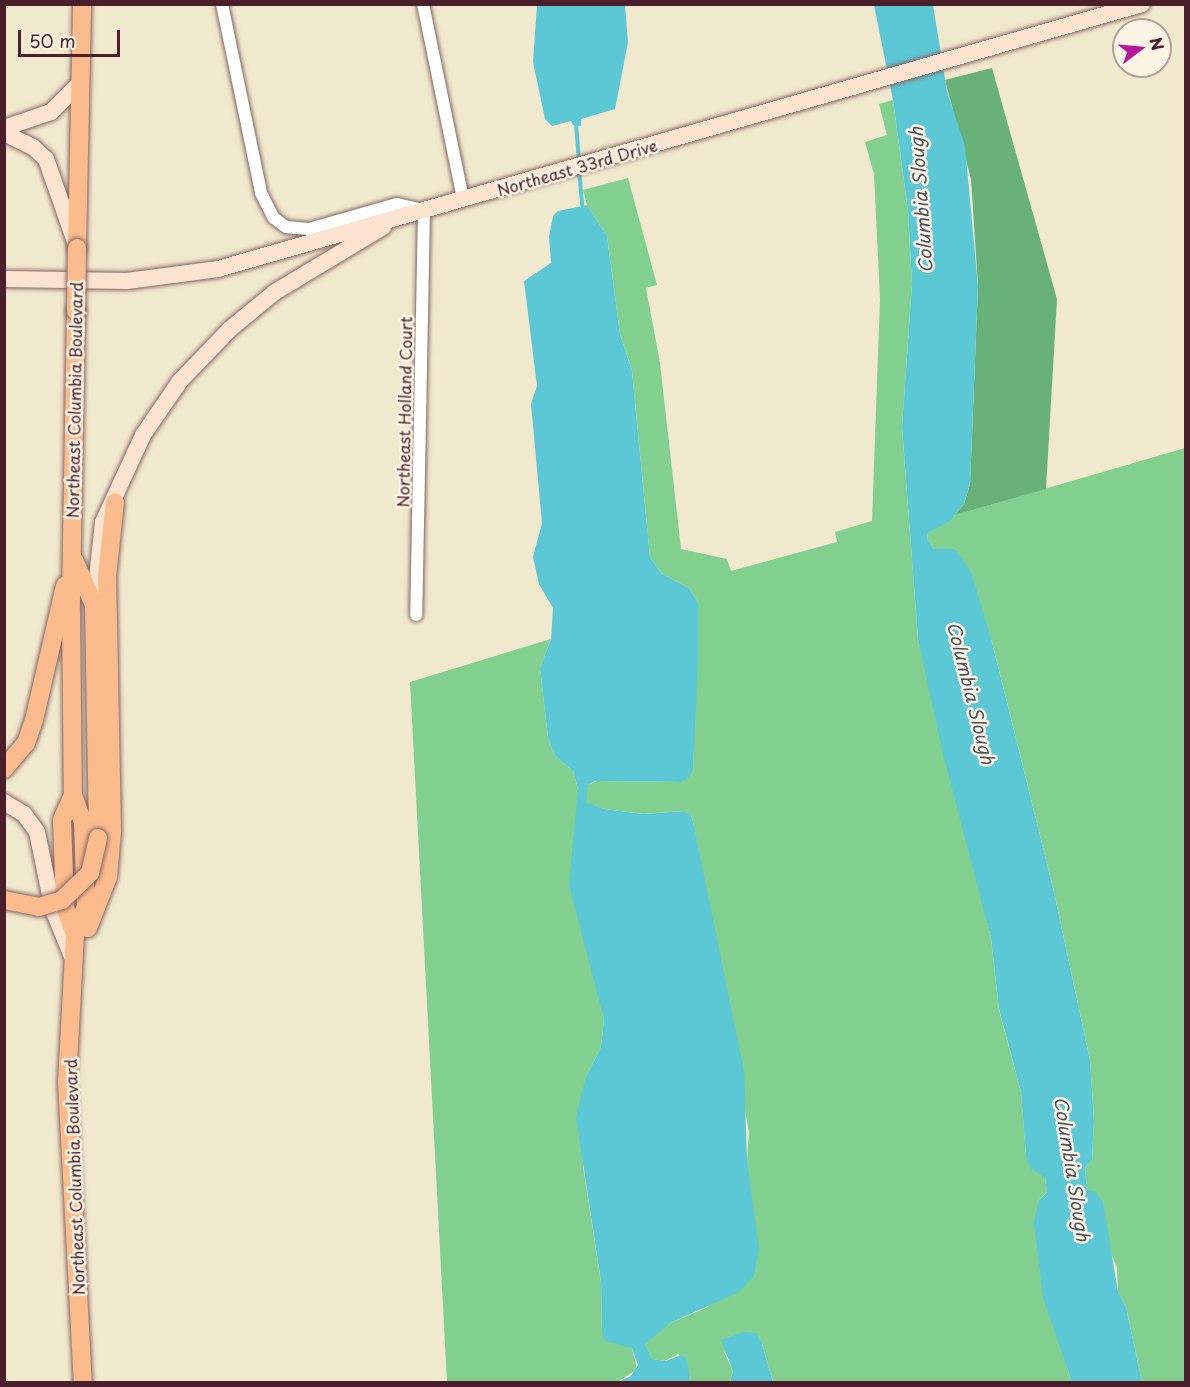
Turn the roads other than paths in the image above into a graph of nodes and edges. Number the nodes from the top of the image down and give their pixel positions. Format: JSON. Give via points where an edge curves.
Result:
{"nodes":[{"id":1,"x":82,"y":4,"type":"edge"},
{"id":2,"x":222,"y":4,"type":"edge"},
{"id":3,"x":423,"y":4,"type":"edge"},
{"id":4,"x":1142,"y":4,"type":"edge"},
{"id":5,"x":81,"y":81,"type":"junction"},
{"id":6,"x":4,"y":128,"type":"edge"},
{"id":7,"x":4,"y":133,"type":"edge"},
{"id":8,"x":463,"y":199,"type":"junction"},
{"id":9,"x":424,"y":210,"type":"junction"},
{"id":10,"x":396,"y":218,"type":"junction"},
{"id":11,"x":77,"y":248,"type":"junction"},
{"id":12,"x":4,"y":279,"type":"edge"},
{"id":13,"x":115,"y":502,"type":"junction"},
{"id":14,"x":71,"y":557,"type":"junction"},
{"id":15,"x":94,"y":605,"type":"junction"},
{"id":16,"x":416,"y":615,"type":"dead end"},
{"id":17,"x":4,"y":769,"type":"edge"},
{"id":18,"x":5,"y":802,"type":"edge"},
{"id":19,"x":4,"y":900,"type":"edge"},
{"id":20,"x":73,"y":959,"type":"junction"},
{"id":21,"x":83,"y":1383,"type":"edge"}],
"edges":[{"from":1,"to":5,"type":"main road","name":"Northeast Columbia Boulevard"},
{"from":2,"to":9,"type":"street","via":[[261,193],[274,218],[285,227],[309,229],[397,204]]},
{"from":3,"to":8,"type":"street"},
{"from":4,"to":8,"type":"main road","name":"Northeast 33rd Drive"},
{"from":5,"to":6,"type":"main road","via":[[51,112]]},
{"from":5,"to":11,"type":"main road","name":"Northeast Columbia Boulevard"},
{"from":7,"to":11,"type":"main road","via":[[33,147],[46,159]]},
{"from":8,"to":9,"type":"main road","name":"Northeast 33rd Drive"},
{"from":9,"to":10,"type":"main road","name":"Northeast 33rd Drive"},
{"from":9,"to":16,"type":"street","name":"Northeast Holland Court"},
{"from":10,"to":12,"type":"main road","name":"Northeast 33rd Drive","via":[[178,277],[117,281]]},
{"from":10,"to":13,"type":"main road","via":[[275,292],[202,355],[143,435]]},
{"from":11,"to":14,"type":"main road","name":"Northeast Columbia Boulevard","bridge":true},
{"from":13,"to":15,"type":"main road","via":[[100,536]]},
{"from":13,"to":20,"type":"main road","via":[[107,577],[111,851],[97,910]]},
{"from":14,"to":15,"type":"main road"},
{"from":14,"to":17,"type":"main road","via":[[34,720],[26,743]]},
{"from":14,"to":20,"type":"main road","name":"Northeast Columbia Boulevard","via":[[73,795],[63,831],[65,907],[75,935]]},
{"from":15,"to":19,"type":"main road","bridge":true,"via":[[98,848],[86,881],[62,900],[30,907]]},
{"from":18,"to":20,"type":"main road","via":[[24,813],[37,832],[55,917]]},
{"from":20,"to":21,"type":"main road","name":"Northeast Columbia Boulevard","via":[[68,1106]]}]}
